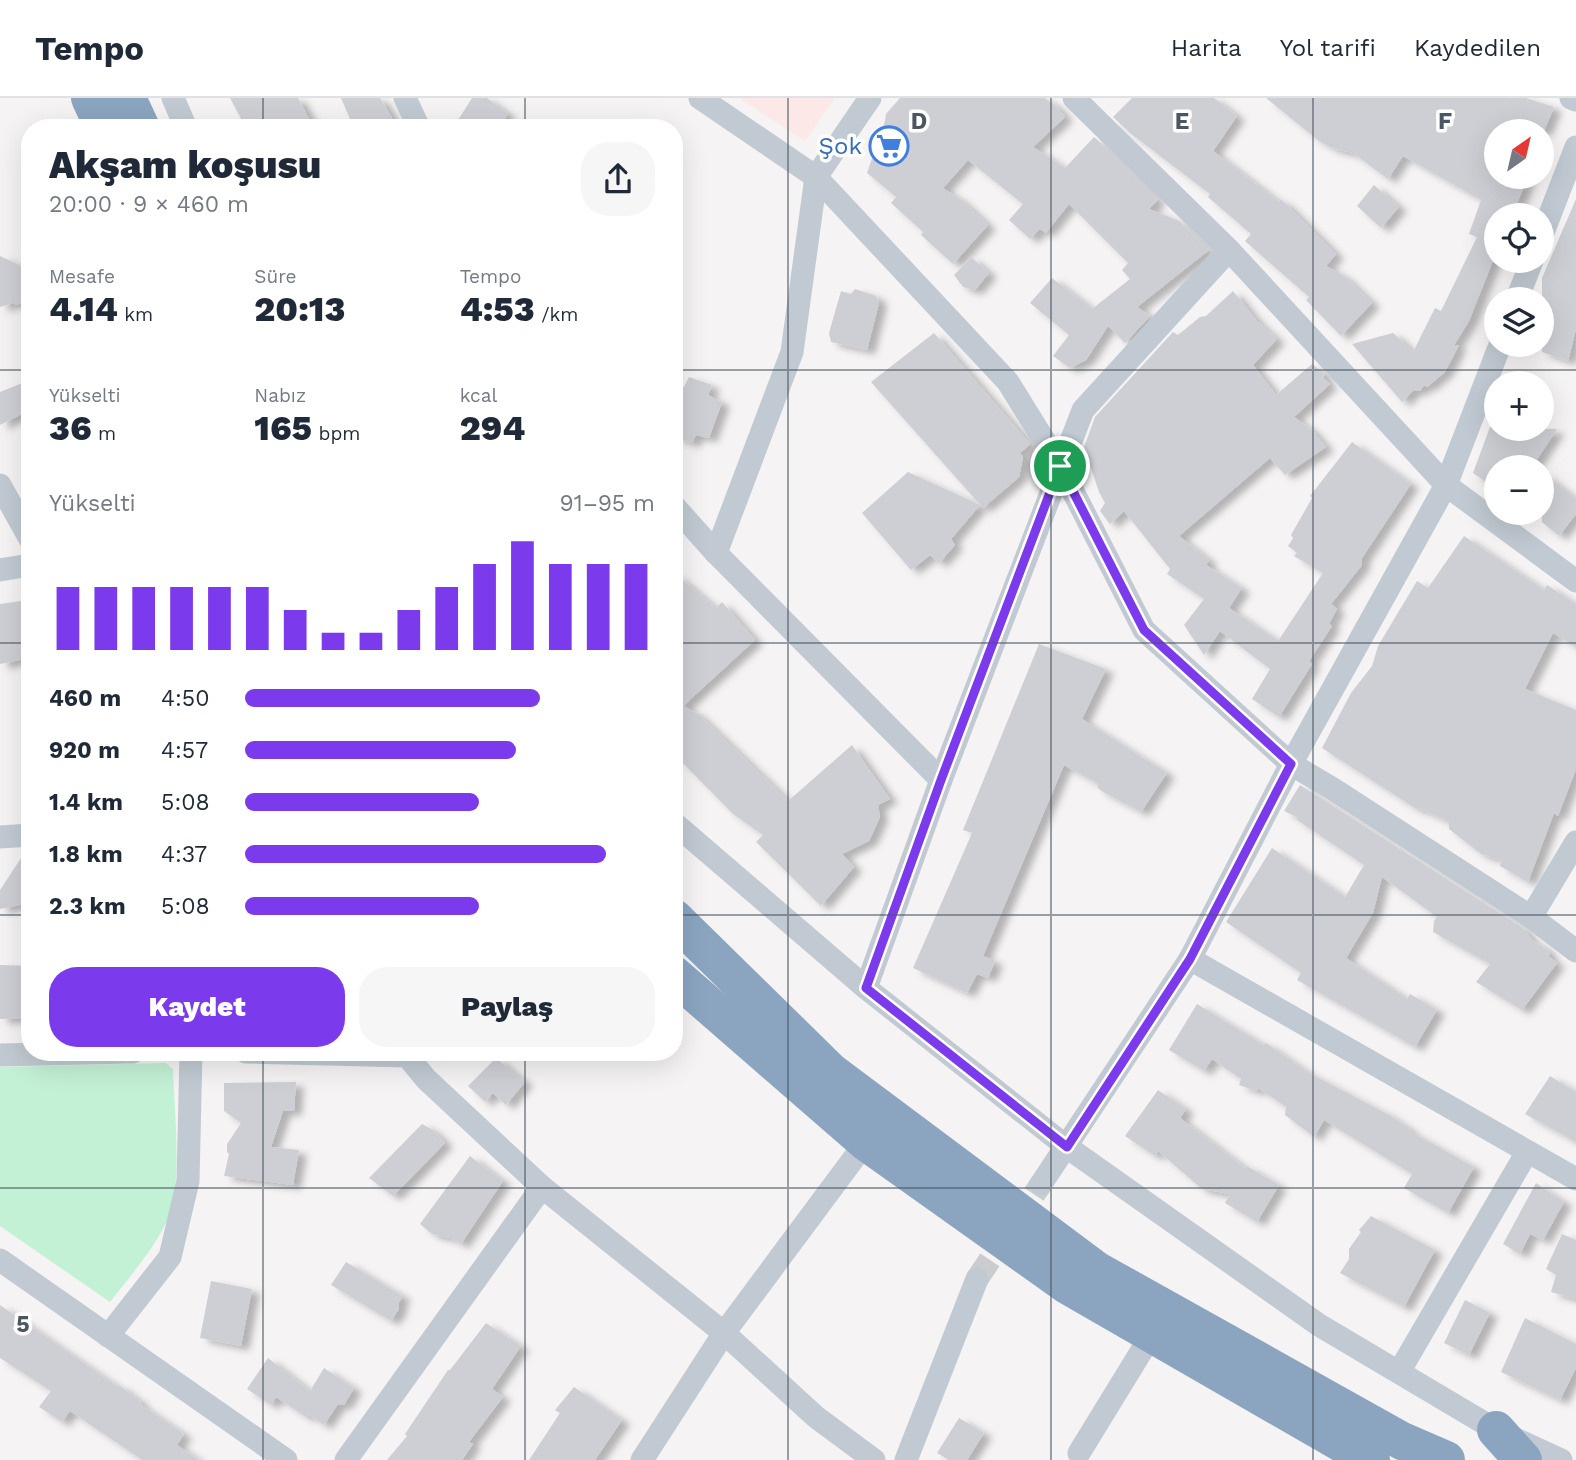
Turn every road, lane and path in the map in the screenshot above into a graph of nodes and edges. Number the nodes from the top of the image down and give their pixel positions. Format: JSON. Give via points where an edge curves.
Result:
{"nodes":[{"id":1,"x":90,"y":98,"type":"edge"},
{"id":2,"x":127,"y":98,"type":"edge"},
{"id":3,"x":173,"y":98,"type":"edge"},
{"id":4,"x":405,"y":98,"type":"edge"},
{"id":5,"x":700,"y":98,"type":"edge"},
{"id":6,"x":870,"y":98,"type":"edge"},
{"id":7,"x":1074,"y":98,"type":"edge"},
{"id":8,"x":1571,"y":98,"type":"edge"},
{"id":9,"x":1576,"y":100,"type":"edge"},
{"id":10,"x":100,"y":119,"type":"edge"},
{"id":11,"x":137,"y":119,"type":"edge"},
{"id":12,"x":182,"y":119,"type":"edge"},
{"id":13,"x":415,"y":119,"type":"edge"},
{"id":14,"x":1576,"y":146,"type":"edge"},
{"id":15,"x":816,"y":177,"type":"junction"},
{"id":16,"x":1554,"y":204,"type":"edge"},
{"id":17,"x":1229,"y":250,"type":"junction"},
{"id":18,"x":1495,"y":357,"type":"edge"},
{"id":19,"x":1060,"y":466,"type":"junction"},
{"id":20,"x":0,"y":485,"type":"edge"},
{"id":21,"x":1446,"y":485,"type":"junction"},
{"id":22,"x":683,"y":516,"type":"edge"},
{"id":23,"x":21,"y":523,"type":"edge"},
{"id":24,"x":716,"y":553,"type":"junction"},
{"id":25,"x":21,"y":566,"type":"edge"},
{"id":26,"x":0,"y":570,"type":"edge"},
{"id":27,"x":1576,"y":581,"type":"edge"},
{"id":28,"x":1291,"y":764,"type":"junction"},
{"id":29,"x":941,"y":780,"type":"junction"},
{"id":30,"x":683,"y":830,"type":"edge"},
{"id":31,"x":21,"y":836,"type":"edge"},
{"id":32,"x":0,"y":837,"type":"edge"},
{"id":33,"x":1576,"y":842,"type":"edge"},
{"id":34,"x":1531,"y":917,"type":"junction"},
{"id":35,"x":683,"y":927,"type":"edge"},
{"id":36,"x":1576,"y":951,"type":"edge"},
{"id":37,"x":1190,"y":959,"type":"junction"},
{"id":38,"x":683,"y":983,"type":"edge"},
{"id":39,"x":866,"y":988,"type":"junction"},
{"id":40,"x":0,"y":1055,"type":"edge"},
{"id":41,"x":21,"y":1055,"type":"edge"},
{"id":42,"x":191,"y":1061,"type":"edge"},
{"id":43,"x":412,"y":1061,"type":"edge"},
{"id":44,"x":866,"y":1142,"type":"junction"},
{"id":45,"x":1067,"y":1147,"type":"junction"},
{"id":46,"x":1527,"y":1152,"type":"junction"},
{"id":47,"x":1576,"y":1179,"type":"edge"},
{"id":48,"x":1041,"y":1184,"type":"tunnel mouth"},
{"id":49,"x":541,"y":1187,"type":"junction"},
{"id":50,"x":0,"y":1260,"type":"edge"},
{"id":51,"x":977,"y":1279,"type":"tunnel mouth"},
{"id":52,"x":724,"y":1333,"type":"junction"},
{"id":53,"x":1152,"y":1334,"type":"junction"},
{"id":54,"x":108,"y":1336,"type":"junction"},
{"id":55,"x":1399,"y":1372,"type":"junction"},
{"id":56,"x":1496,"y":1430,"type":"junction"},
{"id":57,"x":1079,"y":1453,"type":"dead end"},
{"id":58,"x":286,"y":1460,"type":"edge"},
{"id":59,"x":346,"y":1460,"type":"edge"},
{"id":60,"x":642,"y":1460,"type":"edge"},
{"id":61,"x":874,"y":1460,"type":"edge"},
{"id":62,"x":906,"y":1460,"type":"edge"},
{"id":63,"x":1371,"y":1460,"type":"edge"},
{"id":64,"x":1446,"y":1460,"type":"edge"},
{"id":65,"x":1523,"y":1460,"type":"edge"},
{"id":66,"x":1562,"y":1460,"type":"edge"}],
"edges":[{"from":1,"to":10,"type":"highway"},
{"from":2,"to":11,"type":"highway"},
{"from":3,"to":12,"type":"street"},
{"from":4,"to":13,"type":"street"},
{"from":5,"to":15,"type":"street"},
{"from":6,"to":15,"type":"street"},
{"from":7,"to":17,"type":"street"},
{"from":8,"to":9,"type":"street"},
{"from":14,"to":16,"type":"street"},
{"from":15,"to":19,"type":"street","via":[[1008,382]]},
{"from":15,"to":24,"type":"street","via":[[792,352]]},
{"from":17,"to":19,"type":"street","via":[[1083,410]]},
{"from":17,"to":21,"type":"street"},
{"from":18,"to":21,"type":"street"},
{"from":19,"to":28,"type":"street","via":[[1144,630]]},
{"from":19,"to":29,"type":"street"},
{"from":20,"to":23,"type":"street"},
{"from":21,"to":27,"type":"street"},
{"from":21,"to":28,"type":"street"},
{"from":22,"to":24,"type":"street"},
{"from":24,"to":29,"type":"street"},
{"from":25,"to":26,"type":"street"},
{"from":28,"to":34,"type":"street"},
{"from":28,"to":37,"type":"street"},
{"from":29,"to":39,"type":"street"},
{"from":30,"to":39,"type":"street"},
{"from":31,"to":32,"type":"street"},
{"from":33,"to":34,"type":"street"},
{"from":34,"to":36,"type":"street"},
{"from":35,"to":64,"type":"highway","via":[[831,1072],[1096,1270],[1402,1441]]},
{"from":37,"to":45,"type":"street"},
{"from":37,"to":46,"type":"street"},
{"from":38,"to":44,"type":"highway"},
{"from":39,"to":45,"type":"street"},
{"from":40,"to":41,"type":"street"},
{"from":42,"to":54,"type":"street","via":[[188,1181],[170,1257]]},
{"from":43,"to":49,"type":"street"},
{"from":44,"to":52,"type":"street"},
{"from":44,"to":53,"type":"highway","via":[[1068,1285]]},
{"from":45,"to":48,"type":"street"},
{"from":45,"to":55,"type":"street","via":[[1319,1325]]},
{"from":46,"to":47,"type":"street"},
{"from":46,"to":55,"type":"street"},
{"from":49,"to":52,"type":"street"},
{"from":49,"to":59,"type":"street"},
{"from":50,"to":54,"type":"street"},
{"from":51,"to":62,"type":"street"},
{"from":52,"to":60,"type":"street"},
{"from":52,"to":61,"type":"street","via":[[816,1418]]},
{"from":53,"to":57,"type":"street"},
{"from":53,"to":63,"type":"highway"},
{"from":54,"to":58,"type":"street"},
{"from":55,"to":56,"type":"street"},
{"from":56,"to":65,"type":"highway"},
{"from":56,"to":66,"type":"street"}]}
